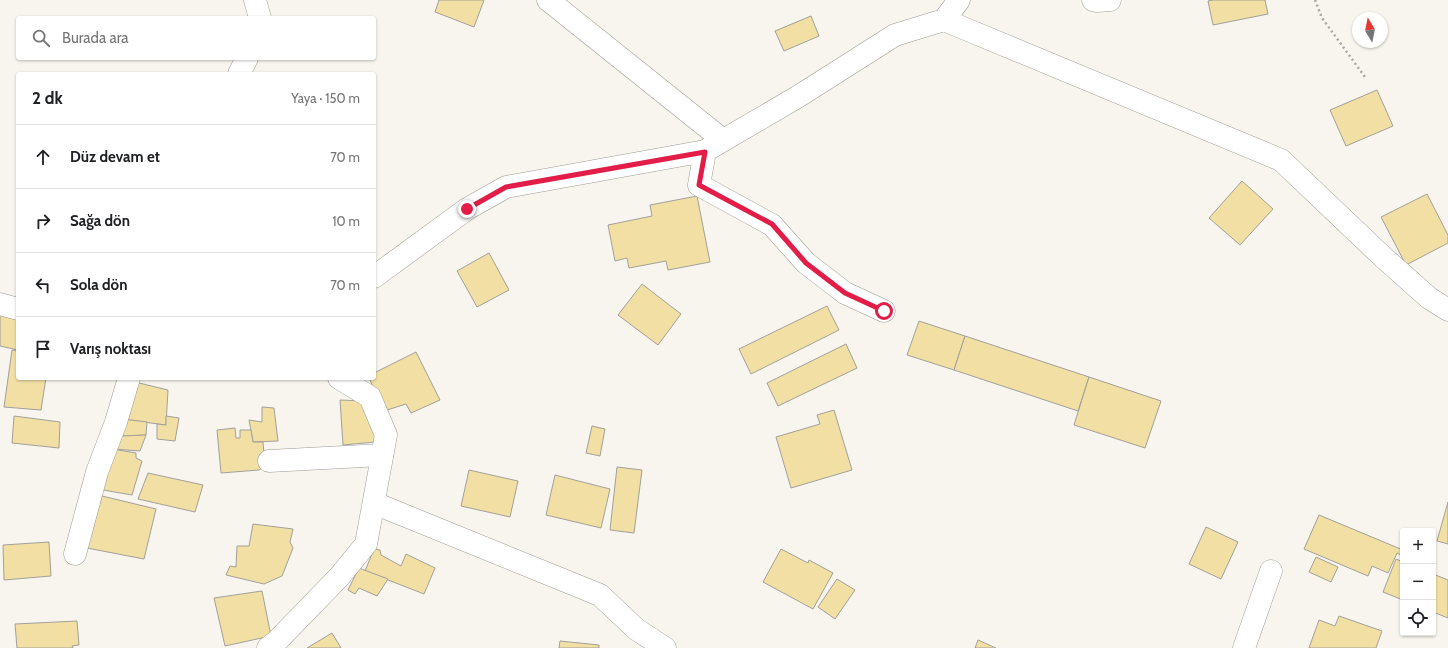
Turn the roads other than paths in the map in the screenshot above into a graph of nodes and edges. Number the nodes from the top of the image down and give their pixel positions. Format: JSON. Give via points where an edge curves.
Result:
{"nodes":[{"id":1,"x":255,"y":0,"type":"edge"},
{"id":2,"x":548,"y":0,"type":"edge"},
{"id":3,"x":959,"y":0,"type":"edge"},
{"id":4,"x":1093,"y":0,"type":"edge"},
{"id":5,"x":1110,"y":0,"type":"edge"},
{"id":6,"x":259,"y":16,"type":"edge"},
{"id":7,"x":944,"y":20,"type":"junction"},
{"id":8,"x":246,"y":60,"type":"edge"},
{"id":9,"x":240,"y":72,"type":"edge"},
{"id":10,"x":723,"y":140,"type":"junction"},
{"id":11,"x":705,"y":152,"type":"junction"},
{"id":12,"x":376,"y":276,"type":"edge"},
{"id":13,"x":0,"y":304,"type":"edge"},
{"id":14,"x":16,"y":308,"type":"edge"},
{"id":15,"x":1448,"y":310,"type":"edge"},
{"id":16,"x":884,"y":311,"type":"dead end"},
{"id":17,"x":128,"y":380,"type":"edge"},
{"id":18,"x":342,"y":380,"type":"edge"},
{"id":19,"x":382,"y":455,"type":"junction"},
{"id":20,"x":269,"y":461,"type":"dead end"},
{"id":21,"x":374,"y":503,"type":"junction"},
{"id":22,"x":75,"y":554,"type":"dead end"},
{"id":23,"x":1271,"y":571,"type":"dead end"},
{"id":24,"x":268,"y":648,"type":"edge"},
{"id":25,"x":665,"y":648,"type":"edge"},
{"id":26,"x":1244,"y":648,"type":"edge"}],
"edges":[{"from":1,"to":6,"type":"street"},
{"from":2,"to":10,"type":"street"},
{"from":3,"to":7,"type":"street"},
{"from":4,"to":5,"type":"street"},
{"from":7,"to":10,"type":"street","via":[[895,35],[799,96]]},
{"from":7,"to":15,"type":"street","via":[[1281,160],[1383,257],[1429,298]]},
{"from":8,"to":9,"type":"street"},
{"from":10,"to":11,"type":"street"},
{"from":11,"to":12,"type":"street","via":[[506,187],[467,209]]},
{"from":11,"to":16,"type":"street","via":[[699,185],[772,224],[806,263],[822,276],[845,293]]},
{"from":13,"to":14,"type":"street"},
{"from":17,"to":22,"type":"street","via":[[116,422],[96,472]]},
{"from":18,"to":19,"type":"street","via":[[370,397],[386,435]]},
{"from":19,"to":20,"type":"street"},
{"from":19,"to":21,"type":"street"},
{"from":21,"to":24,"type":"street","via":[[366,544],[339,577]]},
{"from":21,"to":25,"type":"street","via":[[600,595],[636,629]]},
{"from":23,"to":26,"type":"street"}]}
